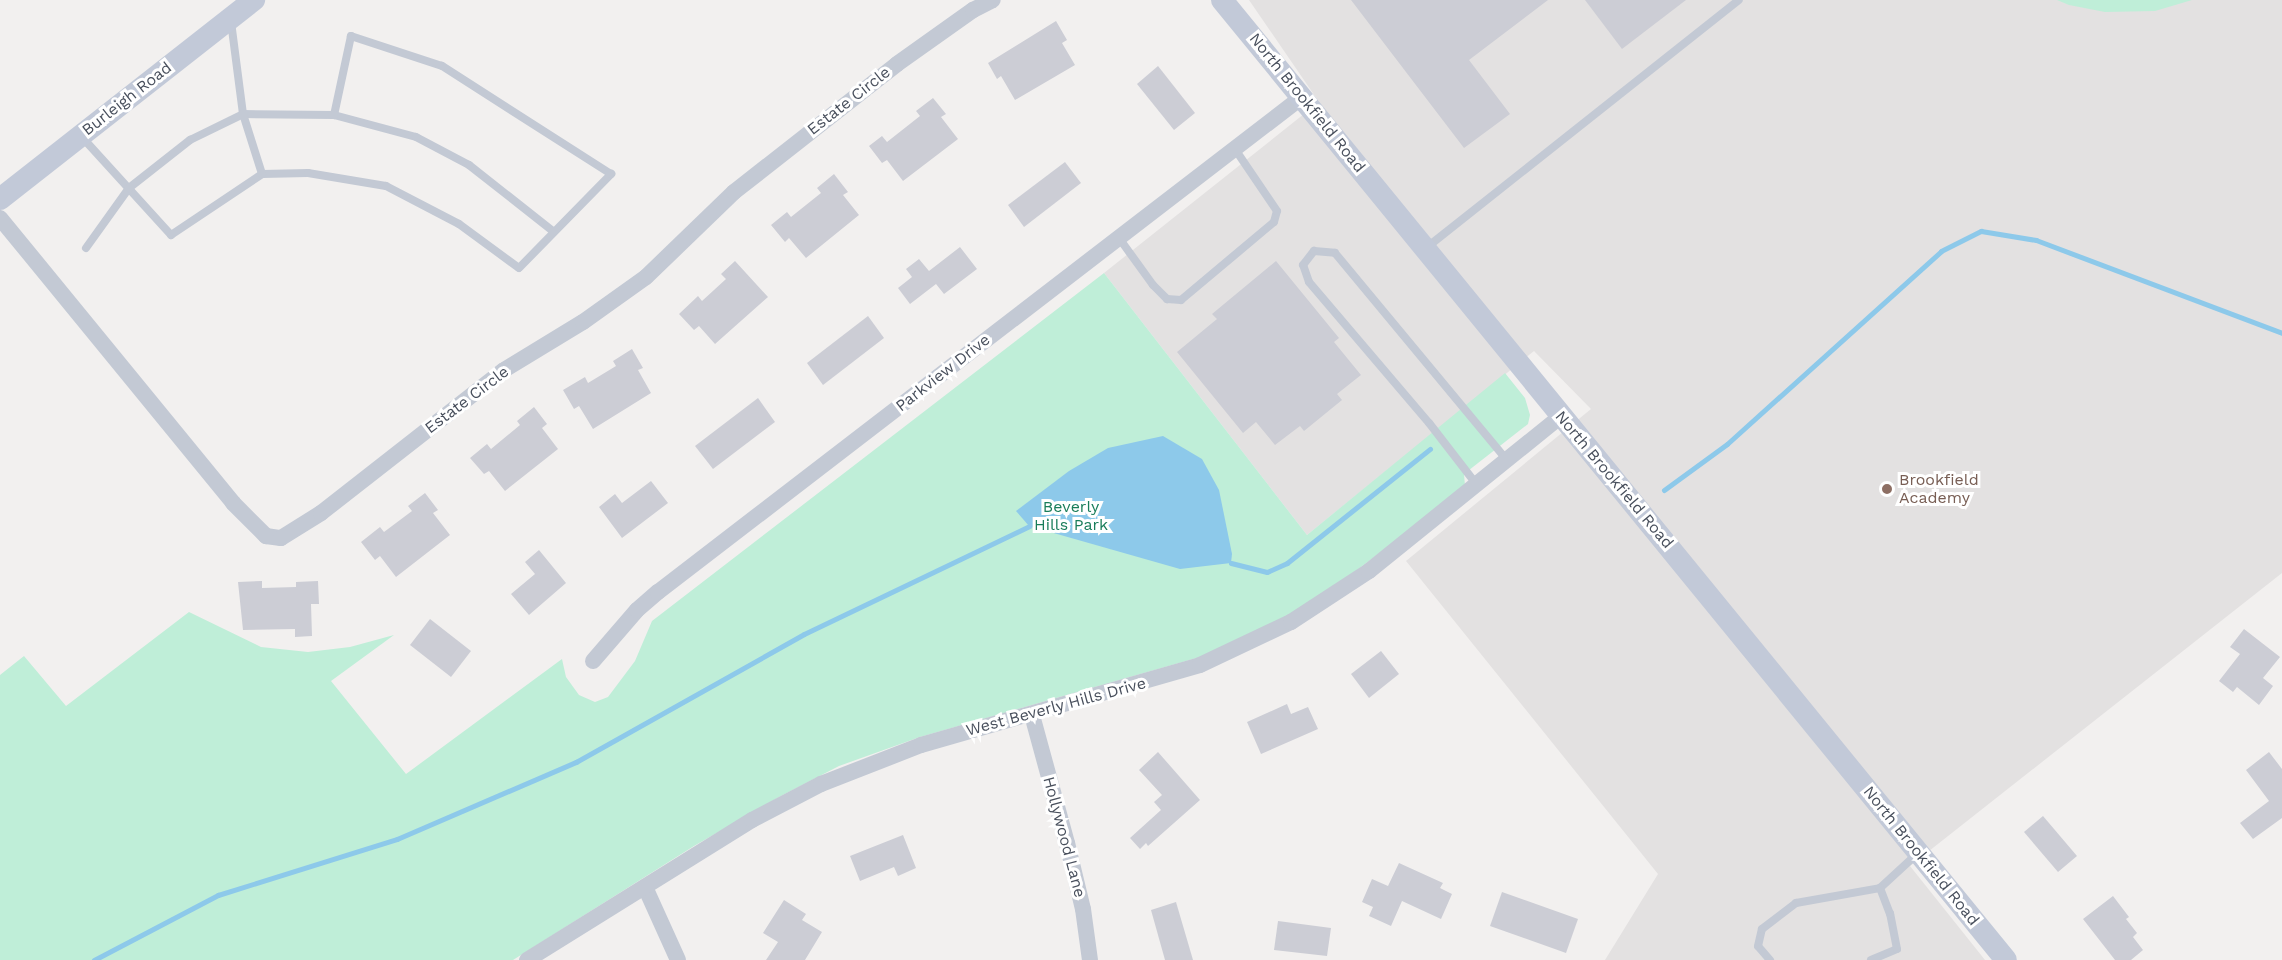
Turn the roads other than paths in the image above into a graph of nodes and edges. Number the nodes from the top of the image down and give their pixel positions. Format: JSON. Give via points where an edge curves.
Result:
{"nodes":[{"id":1,"x":254,"y":0,"type":"edge"},
{"id":2,"x":993,"y":0,"type":"edge"},
{"id":3,"x":1222,"y":0,"type":"edge"},
{"id":4,"x":1739,"y":0,"type":"edge"},
{"id":5,"x":231,"y":18,"type":"junction"},
{"id":6,"x":1302,"y":97,"type":"junction"},
{"id":7,"x":243,"y":114,"type":"junction"},
{"id":8,"x":334,"y":115,"type":"junction"},
{"id":9,"x":81,"y":135,"type":"junction"},
{"id":10,"x":1235,"y":149,"type":"junction"},
{"id":11,"x":262,"y":174,"type":"junction"},
{"id":12,"x":129,"y":188,"type":"junction"},
{"id":13,"x":0,"y":199,"type":"edge"},
{"id":14,"x":0,"y":218,"type":"edge"},
{"id":15,"x":554,"y":232,"type":"junction"},
{"id":16,"x":1119,"y":238,"type":"junction"},
{"id":17,"x":86,"y":248,"type":"dead end"},
{"id":18,"x":1426,"y":248,"type":"junction"},
{"id":19,"x":1561,"y":416,"type":"junction"},
{"id":20,"x":1507,"y":460,"type":"junction"},
{"id":21,"x":1477,"y":485,"type":"junction"},
{"id":22,"x":592,"y":661,"type":"dead end"},
{"id":23,"x":1032,"y":715,"type":"junction"},
{"id":24,"x":1919,"y":853,"type":"junction"},
{"id":25,"x":645,"y":887,"type":"junction"},
{"id":26,"x":1880,"y":888,"type":"junction"},
{"id":27,"x":527,"y":960,"type":"edge"},
{"id":28,"x":678,"y":960,"type":"edge"},
{"id":29,"x":1090,"y":960,"type":"edge"},
{"id":30,"x":1770,"y":960,"type":"edge"},
{"id":31,"x":1871,"y":960,"type":"edge"},
{"id":32,"x":2006,"y":960,"type":"edge"}],
"edges":[{"from":1,"to":5,"type":"street","name":"Burleigh Road"},
{"from":2,"to":14,"type":"street","name":"Estate Circle","via":[[929,40],[752,178],[646,277],[583,322],[504,370],[321,513],[281,538],[266,536],[233,503]]},
{"from":3,"to":6,"type":"street","name":"North Brookfield Road"},
{"from":4,"to":18,"type":"lane"},
{"from":5,"to":7,"type":"lane"},
{"from":5,"to":9,"type":"street","name":"Burleigh Road"},
{"from":6,"to":10,"type":"street","name":"Parkview Drive"},
{"from":6,"to":18,"type":"street","name":"North Brookfield Road"},
{"from":7,"to":8,"type":"lane"},
{"from":7,"to":11,"type":"lane"},
{"from":7,"to":12,"type":"lane","via":[[190,140]]},
{"from":8,"to":15,"type":"lane","via":[[416,137],[469,165]]},
{"from":8,"to":15,"type":"lane","via":[[351,36],[442,66],[611,174]]},
{"from":9,"to":12,"type":"lane"},
{"from":9,"to":13,"type":"street","name":"Burleigh Road"},
{"from":10,"to":16,"type":"street","name":"Parkview Drive"},
{"from":10,"to":16,"type":"lane","via":[[1277,211],[1274,222],[1181,300],[1167,299],[1153,285]]},
{"from":11,"to":12,"type":"lane","via":[[171,235]]},
{"from":11,"to":15,"type":"lane","via":[[308,173],[386,186],[459,224],[519,268]]},
{"from":12,"to":17,"type":"lane"},
{"from":16,"to":22,"type":"street","name":"Parkview Drive","via":[[658,592]]},
{"from":18,"to":19,"type":"street","name":"North Brookfield Road"},
{"from":19,"to":20,"type":"street","name":"West Beverly Hills Drive"},
{"from":19,"to":24,"type":"street","name":"North Brookfield Road"},
{"from":20,"to":21,"type":"street","name":"West Beverly Hills Drive"},
{"from":20,"to":21,"type":"lane","via":[[1335,253],[1314,251],[1303,265],[1309,282]]},
{"from":21,"to":23,"type":"street","name":"West Beverly Hills Drive","via":[[1368,571],[1280,627],[1200,665]]},
{"from":23,"to":25,"type":"street","name":"West Beverly Hills Drive","via":[[921,745],[821,784],[752,820]]},
{"from":23,"to":29,"type":"street","name":"Hollywood Lane","via":[[1083,909]]},
{"from":24,"to":26,"type":"lane"},
{"from":24,"to":32,"type":"street","name":"North Brookfield Road"},
{"from":25,"to":27,"type":"street","name":"West Beverly Hills Drive"},
{"from":25,"to":28,"type":"street"},
{"from":26,"to":30,"type":"lane","via":[[1796,903],[1762,929],[1758,946]]},
{"from":26,"to":31,"type":"lane","via":[[1897,949]]}]}
